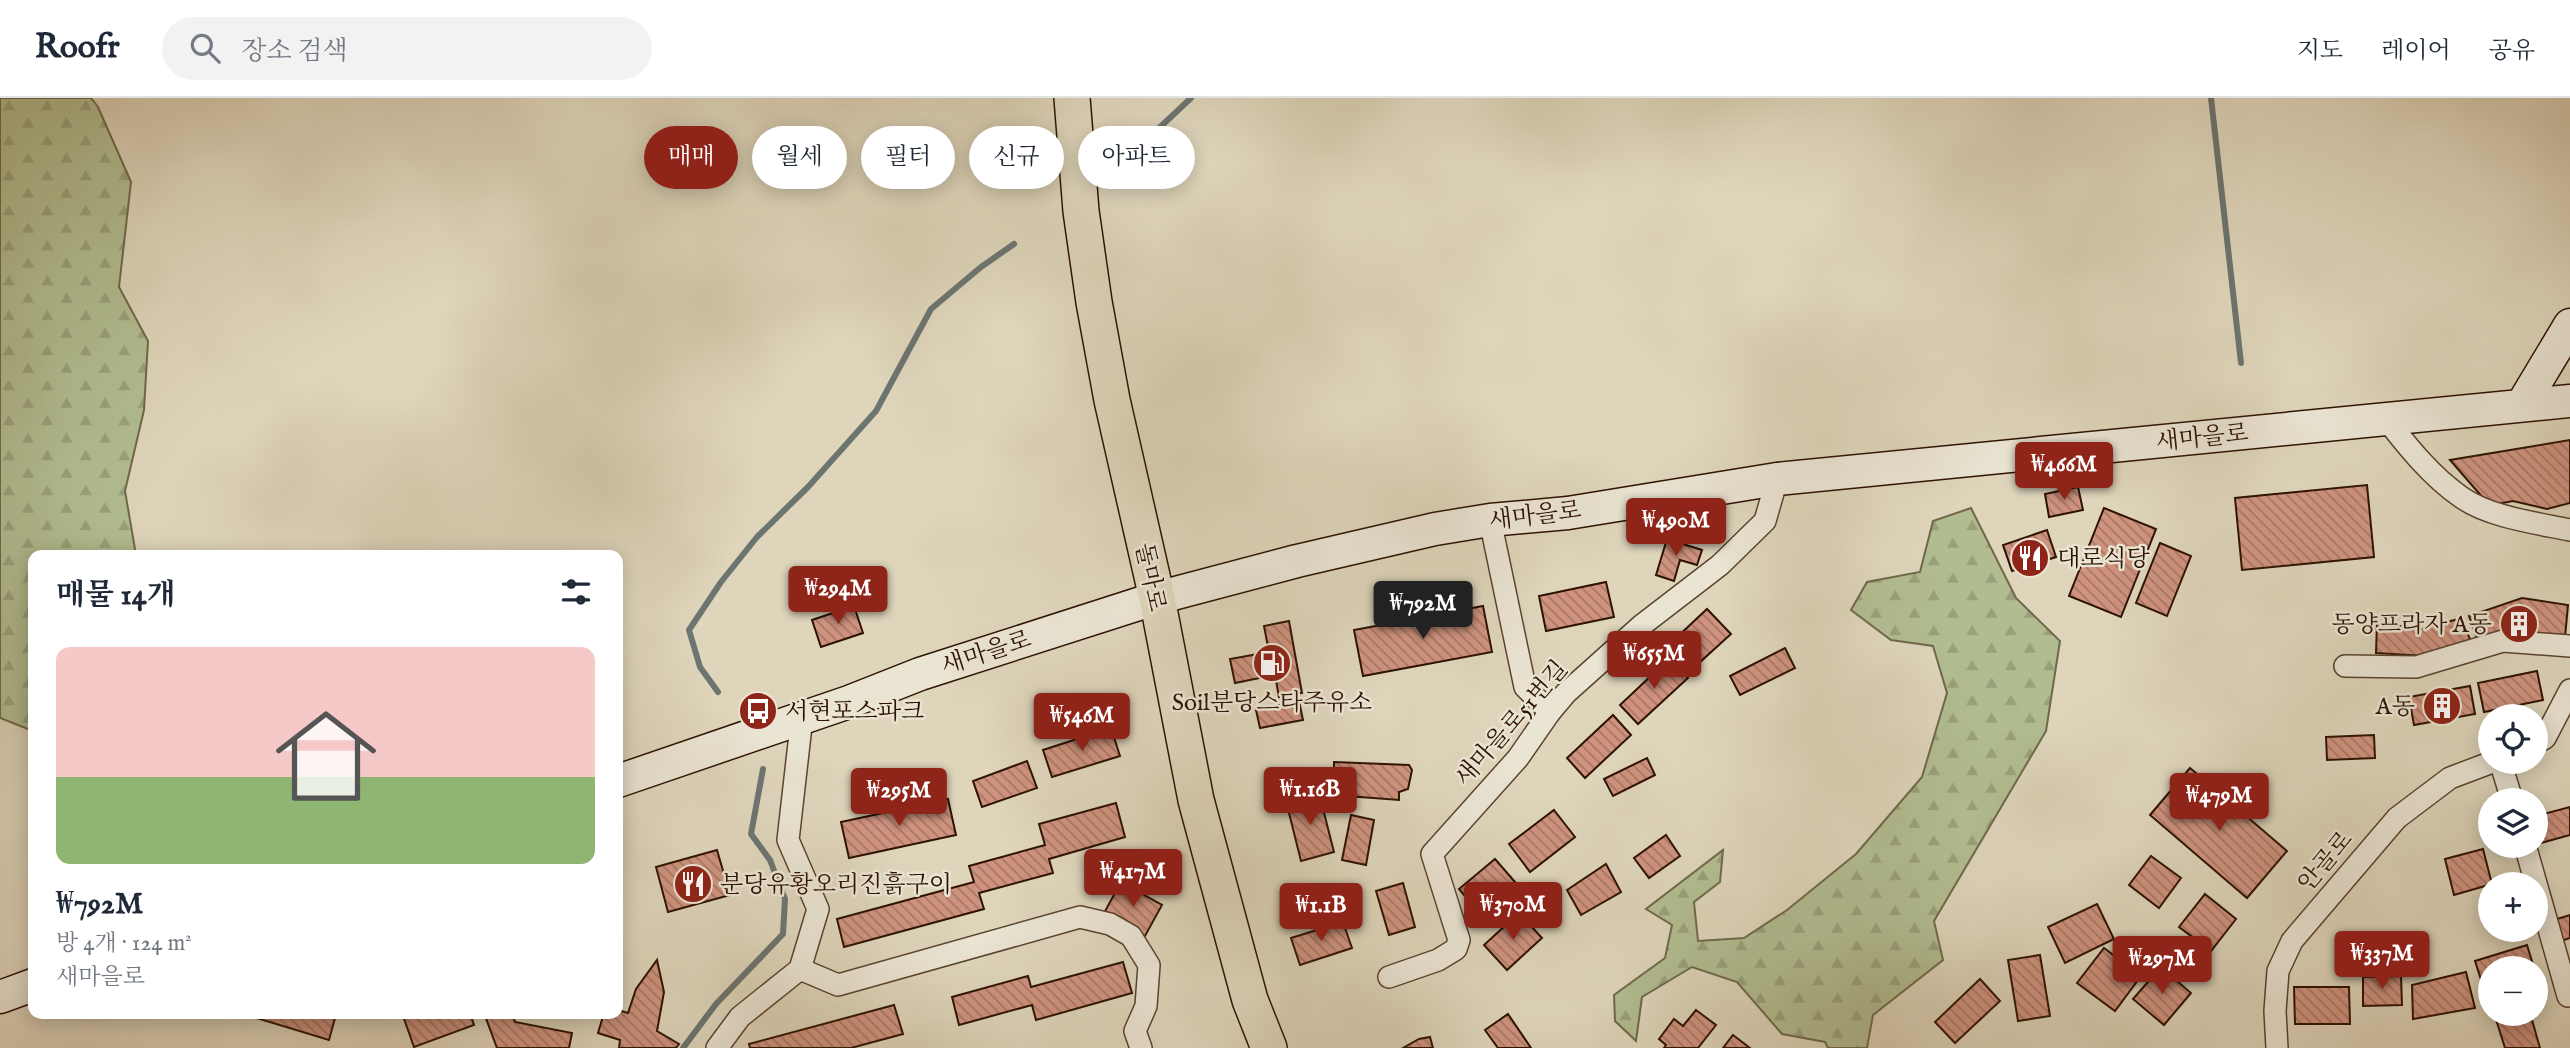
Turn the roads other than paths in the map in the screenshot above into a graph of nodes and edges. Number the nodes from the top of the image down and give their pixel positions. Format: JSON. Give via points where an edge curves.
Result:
{"nodes":[{"id":1,"x":1072,"y":98,"type":"edge"},
{"id":2,"x":2570,"y":325,"type":"edge"},
{"id":3,"x":2570,"y":401,"type":"edge"},
{"id":4,"x":2522,"y":405,"type":"junction"},
{"id":5,"x":2386,"y":419,"type":"junction"},
{"id":6,"x":1777,"y":479,"type":"junction"},
{"id":7,"x":1490,"y":520,"type":"junction"},
{"id":8,"x":2570,"y":530,"type":"edge"},
{"id":9,"x":1157,"y":598,"type":"junction"},
{"id":10,"x":2570,"y":646,"type":"edge"},
{"id":11,"x":2345,"y":666,"type":"dead end"},
{"id":12,"x":2570,"y":691,"type":"edge"},
{"id":13,"x":1550,"y":712,"type":"junction"},
{"id":14,"x":802,"y":717,"type":"junction"},
{"id":15,"x":2548,"y":732,"type":"edge"},
{"id":16,"x":2478,"y":768,"type":"edge"},
{"id":17,"x":623,"y":779,"type":"edge"},
{"id":18,"x":2529,"y":858,"type":"edge"},
{"id":19,"x":800,"y":969,"type":"junction"},
{"id":20,"x":1389,"y":977,"type":"dead end"},
{"id":21,"x":28,"y":987,"type":"edge"},
{"id":22,"x":2568,"y":996,"type":"dead end"},
{"id":23,"x":0,"y":997,"type":"edge"},
{"id":24,"x":717,"y":1048,"type":"edge"},
{"id":25,"x":1141,"y":1048,"type":"edge"},
{"id":26,"x":1269,"y":1048,"type":"edge"},
{"id":27,"x":2277,"y":1048,"type":"edge"}],
"edges":[{"from":1,"to":9,"type":"main road","name":"돌마로","via":[[1094,302]]},
{"from":2,"to":4,"type":"street"},
{"from":3,"to":4,"type":"street","name":"새마을로"},
{"from":4,"to":5,"type":"street","name":"새마을로"},
{"from":5,"to":6,"type":"street","name":"새마을로"},
{"from":5,"to":8,"type":"street","via":[[2418,459],[2462,498],[2501,515]]},
{"from":6,"to":7,"type":"street","name":"새마을로","via":[[1568,513]]},
{"from":6,"to":13,"type":"street","name":"새마을로51번길","via":[[1765,521],[1720,565],[1633,633]]},
{"from":7,"to":9,"type":"street","name":"새마을로","via":[[1310,558]]},
{"from":7,"to":13,"type":"street","via":[[1524,687]]},
{"from":9,"to":14,"type":"street","name":"새마을로"},
{"from":9,"to":26,"type":"main road","name":"돌마로","via":[[1196,800],[1250,1000]]},
{"from":10,"to":11,"type":"street","via":[[2504,641],[2416,667]]},
{"from":12,"to":15,"type":"street"},
{"from":13,"to":20,"type":"street","name":"새마을로51번길","via":[[1518,758],[1432,854],[1459,940],[1456,949]]},
{"from":14,"to":17,"type":"street","name":"새마을로"},
{"from":14,"to":19,"type":"street","via":[[788,840],[818,909]]},
{"from":16,"to":27,"type":"street","name":"안골로","via":[[2450,778],[2397,818],[2292,941],[2278,971]]},
{"from":18,"to":22,"type":"street"},
{"from":19,"to":24,"type":"street","via":[[740,1017]]},
{"from":19,"to":25,"type":"street","via":[[838,985],[1080,917],[1110,924],[1131,936],[1149,965],[1146,1006],[1135,1031]]},
{"from":21,"to":23,"type":"street"}]}
